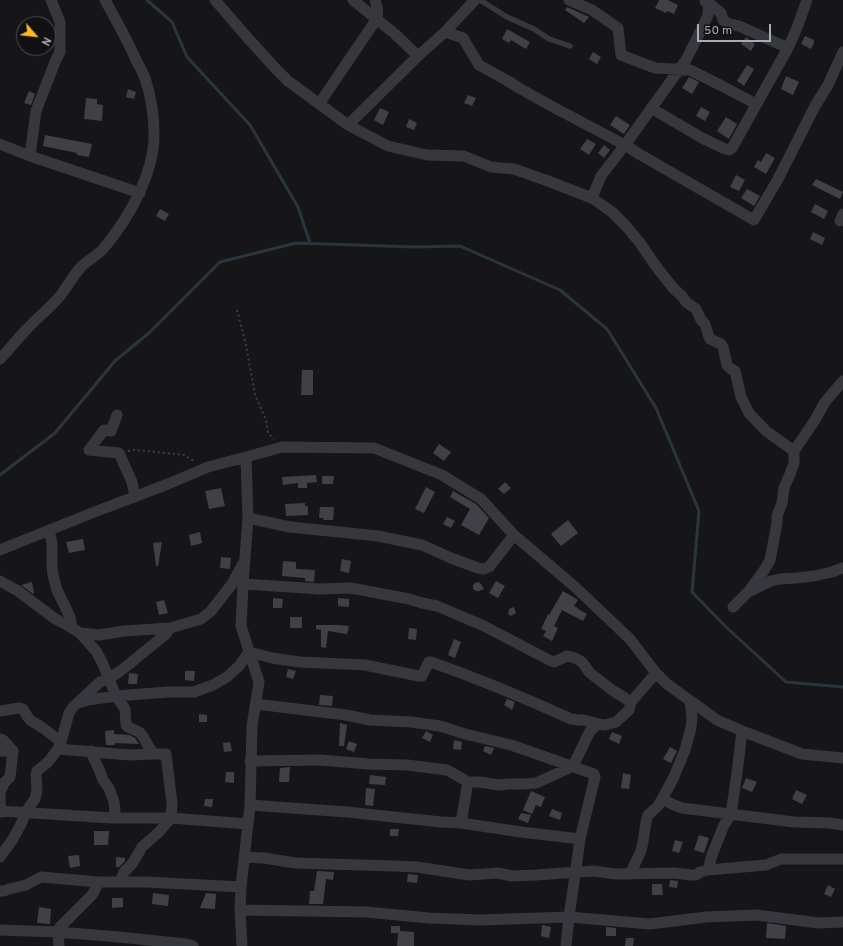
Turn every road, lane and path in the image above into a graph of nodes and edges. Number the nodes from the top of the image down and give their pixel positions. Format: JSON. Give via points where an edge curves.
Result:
{"nodes":[{"id":1,"x":51,"y":0,"type":"edge"},
{"id":2,"x":105,"y":0,"type":"edge"},
{"id":3,"x":215,"y":0,"type":"edge"},
{"id":4,"x":353,"y":0,"type":"edge"},
{"id":5,"x":375,"y":0,"type":"edge"},
{"id":6,"x":475,"y":0,"type":"edge"},
{"id":7,"x":569,"y":0,"type":"edge"},
{"id":8,"x":807,"y":0,"type":"edge"},
{"id":9,"x":707,"y":1,"type":"edge"},
{"id":10,"x":590,"y":5,"type":"edge"},
{"id":11,"x":376,"y":20,"type":"junction"},
{"id":12,"x":445,"y":32,"type":"junction"},
{"id":13,"x":570,"y":46,"type":"dead end"},
{"id":14,"x":788,"y":48,"type":"junction"},
{"id":15,"x":843,"y":52,"type":"edge"},
{"id":16,"x":418,"y":56,"type":"junction"},
{"id":17,"x":678,"y":69,"type":"junction"},
{"id":18,"x":319,"y":104,"type":"junction"},
{"id":19,"x":756,"y":104,"type":"junction"},
{"id":20,"x":651,"y":108,"type":"junction"},
{"id":21,"x":348,"y":125,"type":"junction"},
{"id":22,"x":0,"y":144,"type":"edge"},
{"id":23,"x":625,"y":145,"type":"junction"},
{"id":24,"x":30,"y":156,"type":"junction"},
{"id":25,"x":140,"y":193,"type":"junction"},
{"id":26,"x":592,"y":198,"type":"junction"},
{"id":27,"x":237,"y":310,"type":"dead end"},
{"id":28,"x":0,"y":359,"type":"edge"},
{"id":29,"x":843,"y":381,"type":"edge"},
{"id":30,"x":117,"y":415,"type":"dead end"},
{"id":31,"x":282,"y":447,"type":"junction"},
{"id":32,"x":794,"y":451,"type":"junction"},
{"id":33,"x":119,"y":453,"type":"junction"},
{"id":34,"x":246,"y":456,"type":"junction"},
{"id":35,"x":204,"y":469,"type":"junction"},
{"id":36,"x":135,"y":497,"type":"junction"},
{"id":37,"x":248,"y":518,"type":"junction"},
{"id":38,"x":49,"y":530,"type":"junction"},
{"id":39,"x":514,"y":535,"type":"junction"},
{"id":40,"x":0,"y":550,"type":"edge"},
{"id":41,"x":244,"y":560,"type":"junction"},
{"id":42,"x":843,"y":568,"type":"edge"},
{"id":43,"x":0,"y":581,"type":"edge"},
{"id":44,"x":242,"y":584,"type":"junction"},
{"id":45,"x":748,"y":592,"type":"junction"},
{"id":46,"x":733,"y":607,"type":"dead end"},
{"id":47,"x":170,"y":628,"type":"junction"},
{"id":48,"x":76,"y":630,"type":"junction"},
{"id":49,"x":249,"y":652,"type":"junction"},
{"id":50,"x":656,"y":673,"type":"junction"},
{"id":51,"x":109,"y":678,"type":"junction"},
{"id":52,"x":116,"y":696,"type":"junction"},
{"id":53,"x":690,"y":701,"type":"junction"},
{"id":54,"x":631,"y":702,"type":"junction"},
{"id":55,"x":78,"y":703,"type":"junction"},
{"id":56,"x":256,"y":704,"type":"junction"},
{"id":57,"x":0,"y":711,"type":"edge"},
{"id":58,"x":598,"y":724,"type":"junction"},
{"id":59,"x":742,"y":731,"type":"junction"},
{"id":60,"x":0,"y":739,"type":"edge"},
{"id":61,"x":59,"y":746,"type":"junction"},
{"id":62,"x":0,"y":750,"type":"edge"},
{"id":63,"x":13,"y":751,"type":"junction"},
{"id":64,"x":91,"y":751,"type":"junction"},
{"id":65,"x":153,"y":754,"type":"junction"},
{"id":66,"x":843,"y":758,"type":"edge"},
{"id":67,"x":250,"y":761,"type":"junction"},
{"id":68,"x":573,"y":766,"type":"junction"},
{"id":69,"x":467,"y":782,"type":"junction"},
{"id":70,"x":662,"y":799,"type":"junction"},
{"id":71,"x":250,"y":805,"type":"junction"},
{"id":72,"x":1,"y":812,"type":"edge"},
{"id":73,"x":25,"y":813,"type":"junction"},
{"id":74,"x":731,"y":814,"type":"junction"},
{"id":75,"x":112,"y":818,"type":"junction"},
{"id":76,"x":171,"y":818,"type":"junction"},
{"id":77,"x":461,"y":823,"type":"junction"},
{"id":78,"x":248,"y":824,"type":"junction"},
{"id":79,"x":843,"y":825,"type":"edge"},
{"id":80,"x":580,"y":839,"type":"junction"},
{"id":81,"x":244,"y":857,"type":"junction"},
{"id":82,"x":0,"y":858,"type":"edge"},
{"id":83,"x":843,"y":859,"type":"edge"},
{"id":84,"x":708,"y":870,"type":"junction"},
{"id":85,"x":575,"y":872,"type":"junction"},
{"id":86,"x":630,"y":874,"type":"junction"},
{"id":87,"x":99,"y":882,"type":"junction"},
{"id":88,"x":120,"y":882,"type":"junction"},
{"id":89,"x":241,"y":887,"type":"junction"},
{"id":90,"x":0,"y":891,"type":"edge"},
{"id":91,"x":240,"y":910,"type":"junction"},
{"id":92,"x":569,"y":917,"type":"junction"},
{"id":93,"x":843,"y":922,"type":"edge"},
{"id":94,"x":0,"y":930,"type":"edge"},
{"id":95,"x":58,"y":932,"type":"junction"},
{"id":96,"x":59,"y":946,"type":"edge"},
{"id":97,"x":194,"y":946,"type":"edge"},
{"id":98,"x":242,"y":946,"type":"edge"},
{"id":99,"x":566,"y":946,"type":"edge"}],
"edges":[{"from":1,"to":24,"type":"street","via":[[60,22],[60,52],[36,111]]},
{"from":2,"to":25,"type":"street","via":[[145,78],[151,103],[154,120],[153,149]]},
{"from":3,"to":18,"type":"street","via":[[288,81]]},
{"from":4,"to":11,"type":"street"},
{"from":5,"to":11,"type":"street","via":[[378,10]]},
{"from":6,"to":12,"type":"street"},
{"from":6,"to":13,"type":"lane","via":[[549,39]]},
{"from":7,"to":10,"type":"street"},
{"from":8,"to":14,"type":"street"},
{"from":9,"to":14,"type":"street","via":[[722,13],[723,20],[729,24]]},
{"from":9,"to":17,"type":"street","via":[[708,15],[686,60]]},
{"from":10,"to":17,"type":"street","via":[[618,28],[621,55],[655,68]]},
{"from":11,"to":16,"type":"street"},
{"from":11,"to":18,"type":"street"},
{"from":12,"to":16,"type":"street"},
{"from":12,"to":23,"type":"street","via":[[463,38],[479,65]]},
{"from":14,"to":19,"type":"street"},
{"from":15,"to":23,"type":"street","via":[[778,180],[754,220]]},
{"from":16,"to":21,"type":"street"},
{"from":17,"to":19,"type":"street","via":[[690,70]]},
{"from":17,"to":20,"type":"street"},
{"from":18,"to":21,"type":"street"},
{"from":19,"to":20,"type":"street","via":[[729,150],[702,138]]},
{"from":20,"to":23,"type":"street"},
{"from":21,"to":26,"type":"street","via":[[388,146],[428,155],[464,156],[491,167],[514,169]]},
{"from":22,"to":24,"type":"street"},
{"from":23,"to":26,"type":"street","via":[[601,176]]},
{"from":24,"to":25,"type":"street"},
{"from":25,"to":28,"type":"street","via":[[103,248],[83,266],[61,295]]},
{"from":26,"to":32,"type":"street","via":[[627,227],[674,289],[696,309],[710,339],[723,347],[728,365],[734,371],[750,413],[766,431]]},
{"from":27,"to":31,"type":"path","via":[[255,395],[266,420],[268,433]]},
{"from":29,"to":32,"type":"street","via":[[825,402]]},
{"from":30,"to":33,"type":"street","via":[[112,431],[104,430],[89,450]]},
{"from":31,"to":34,"type":"street"},
{"from":31,"to":39,"type":"street","via":[[374,448],[442,475],[467,490],[487,504]]},
{"from":32,"to":45,"type":"street","via":[[794,463],[777,516],[778,523],[770,560]]},
{"from":33,"to":35,"type":"path","via":[[135,450],[184,455]]},
{"from":33,"to":36,"type":"street","via":[[132,482]]},
{"from":34,"to":35,"type":"street"},
{"from":34,"to":37,"type":"street"},
{"from":35,"to":36,"type":"street"},
{"from":36,"to":38,"type":"street"},
{"from":37,"to":39,"type":"street","via":[[290,527],[378,536],[422,545],[484,569],[489,567]]},
{"from":37,"to":41,"type":"street"},
{"from":38,"to":40,"type":"street"},
{"from":38,"to":48,"type":"street","via":[[57,590]]},
{"from":39,"to":50,"type":"street","via":[[574,586],[630,639]]},
{"from":41,"to":44,"type":"street"},
{"from":41,"to":47,"type":"street","via":[[232,584],[212,611],[201,619]]},
{"from":42,"to":45,"type":"street","via":[[814,576],[780,579]]},
{"from":43,"to":48,"type":"street"},
{"from":44,"to":49,"type":"street","via":[[241,626]]},
{"from":44,"to":54,"type":"street","via":[[320,590],[351,588],[437,606],[484,626],[554,662],[567,656],[574,658],[582,662],[590,673],[612,690]]},
{"from":45,"to":46,"type":"street"},
{"from":47,"to":48,"type":"street","via":[[99,635]]},
{"from":47,"to":51,"type":"street","via":[[129,665]]},
{"from":48,"to":51,"type":"street","via":[[96,651]]},
{"from":49,"to":52,"type":"street","via":[[227,677],[194,692]]},
{"from":49,"to":56,"type":"street","via":[[259,682]]},
{"from":49,"to":58,"type":"street","via":[[300,662],[365,666],[419,676],[422,676],[431,662],[571,719]]},
{"from":50,"to":53,"type":"street"},
{"from":50,"to":54,"type":"street"},
{"from":51,"to":52,"type":"street"},
{"from":51,"to":55,"type":"street","via":[[100,682]]},
{"from":52,"to":55,"type":"street"},
{"from":52,"to":65,"type":"street","via":[[125,709],[126,725],[140,732]]},
{"from":53,"to":59,"type":"street","via":[[717,720]]},
{"from":53,"to":70,"type":"street","via":[[692,723],[685,750]]},
{"from":54,"to":58,"type":"street","via":[[629,710],[616,722]]},
{"from":55,"to":61,"type":"street","via":[[69,713]]},
{"from":56,"to":67,"type":"street"},
{"from":56,"to":68,"type":"street","via":[[370,720],[440,726],[512,745]]},
{"from":57,"to":61,"type":"street","via":[[22,709],[30,720],[43,728]]},
{"from":58,"to":68,"type":"street","via":[[590,731]]},
{"from":59,"to":66,"type":"street","via":[[802,754]]},
{"from":59,"to":74,"type":"street"},
{"from":60,"to":63,"type":"street"},
{"from":61,"to":64,"type":"street"},
{"from":61,"to":73,"type":"street","via":[[48,762],[37,771],[35,799]]},
{"from":62,"to":63,"type":"street"},
{"from":63,"to":72,"type":"street","via":[[10,777],[0,793]]},
{"from":64,"to":65,"type":"street","via":[[130,755]]},
{"from":64,"to":75,"type":"street","via":[[114,802],[115,811]]},
{"from":65,"to":76,"type":"street","via":[[166,754],[172,804]]},
{"from":67,"to":69,"type":"street","via":[[319,760],[407,765],[448,770]]},
{"from":67,"to":71,"type":"street"},
{"from":68,"to":69,"type":"street","via":[[536,783],[499,785]]},
{"from":68,"to":80,"type":"street","via":[[594,774],[595,777]]},
{"from":69,"to":77,"type":"street"},
{"from":70,"to":74,"type":"street","via":[[682,808]]},
{"from":70,"to":86,"type":"street","via":[[648,815],[641,851]]},
{"from":71,"to":77,"type":"street"},
{"from":71,"to":78,"type":"street"},
{"from":72,"to":73,"type":"street"},
{"from":73,"to":75,"type":"street"},
{"from":73,"to":82,"type":"street","via":[[17,832]]},
{"from":74,"to":79,"type":"street"},
{"from":74,"to":84,"type":"street"},
{"from":75,"to":76,"type":"street"},
{"from":76,"to":78,"type":"street"},
{"from":76,"to":88,"type":"street","via":[[142,847]]},
{"from":77,"to":80,"type":"street"},
{"from":78,"to":81,"type":"street"},
{"from":80,"to":85,"type":"street"},
{"from":81,"to":85,"type":"street","via":[[295,863],[417,867],[469,875],[498,873],[512,876]]},
{"from":81,"to":89,"type":"street"},
{"from":83,"to":84,"type":"street","via":[[781,859],[766,865]]},
{"from":84,"to":86,"type":"street","via":[[696,875],[674,872]]},
{"from":85,"to":86,"type":"street","via":[[593,870]]},
{"from":85,"to":92,"type":"street"},
{"from":87,"to":88,"type":"street"},
{"from":87,"to":90,"type":"street","via":[[41,877],[26,885]]},
{"from":87,"to":95,"type":"street","via":[[92,895]]},
{"from":88,"to":89,"type":"street"},
{"from":89,"to":91,"type":"street"},
{"from":91,"to":92,"type":"street","via":[[366,912],[480,920]]},
{"from":91,"to":98,"type":"street"},
{"from":92,"to":93,"type":"street","via":[[650,924],[706,917],[756,916],[818,923]]},
{"from":92,"to":99,"type":"street"},
{"from":94,"to":95,"type":"street"},
{"from":95,"to":96,"type":"street"},
{"from":95,"to":97,"type":"street"}]}
